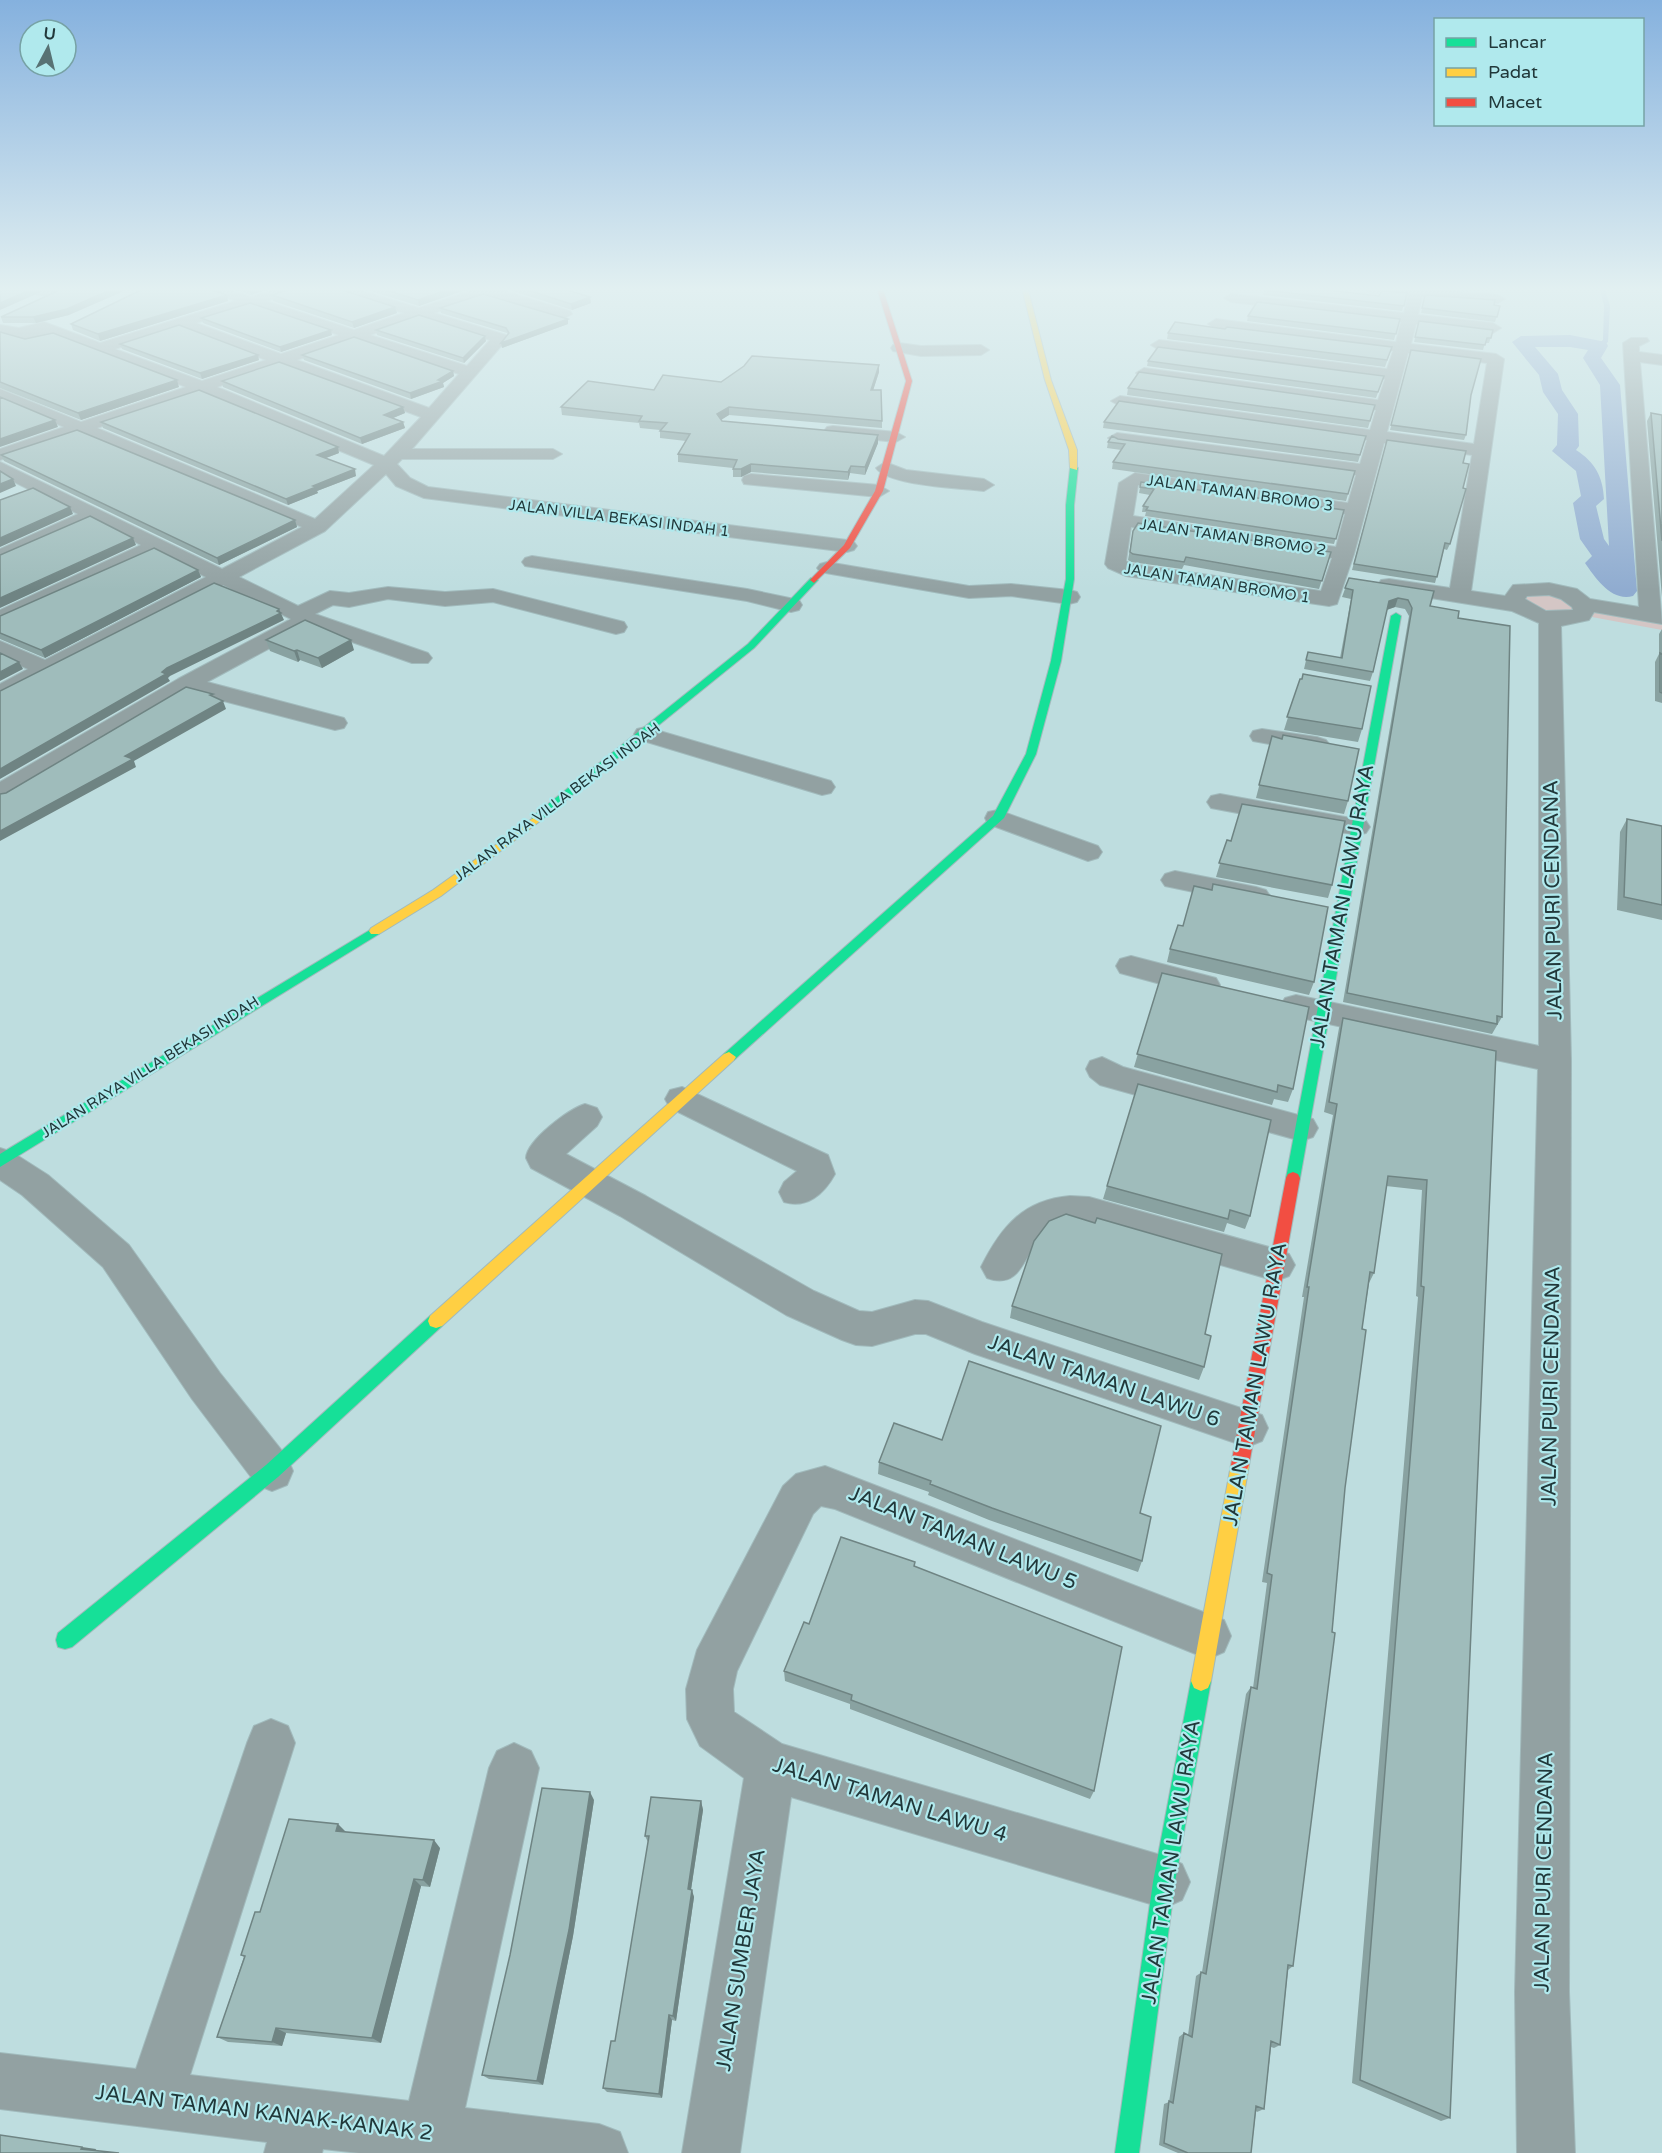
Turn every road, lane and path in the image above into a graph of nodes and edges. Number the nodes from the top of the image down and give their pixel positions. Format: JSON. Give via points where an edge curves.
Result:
{"nodes":[{"id":1,"x":166,"y":389,"type":"edge"},
{"id":2,"x":195,"y":389,"type":"edge"},
{"id":3,"x":208,"y":389,"type":"edge"},
{"id":4,"x":363,"y":389,"type":"edge"},
{"id":5,"x":455,"y":389,"type":"edge"},
{"id":6,"x":907,"y":389,"type":"edge"},
{"id":7,"x":1051,"y":389,"type":"edge"},
{"id":8,"x":1268,"y":389,"type":"edge"},
{"id":9,"x":1390,"y":389,"type":"edge"},
{"id":10,"x":1492,"y":389,"type":"edge"},
{"id":11,"x":1635,"y":389,"type":"edge"},
{"id":12,"x":0,"y":394,"type":"edge"},
{"id":13,"x":179,"y":395,"type":"junction"},
{"id":14,"x":1120,"y":400,"type":"edge"},
{"id":15,"x":1386,"y":405,"type":"junction"},
{"id":16,"x":432,"y":415,"type":"junction"},
{"id":17,"x":81,"y":427,"type":"junction"},
{"id":18,"x":813,"y":429,"type":"edge"},
{"id":19,"x":1377,"y":436,"type":"junction"},
{"id":20,"x":896,"y":437,"type":"junction"},
{"id":21,"x":1117,"y":438,"type":"edge"},
{"id":22,"x":1483,"y":451,"type":"junction"},
{"id":23,"x":553,"y":454,"type":"dead end"},
{"id":24,"x":0,"y":455,"type":"edge"},
{"id":25,"x":389,"y":466,"type":"junction"},
{"id":26,"x":0,"y":468,"type":"edge"},
{"id":27,"x":885,"y":468,"type":"junction"},
{"id":28,"x":1367,"y":471,"type":"junction"},
{"id":29,"x":752,"y":480,"type":"dead end"},
{"id":30,"x":984,"y":485,"type":"dead end"},
{"id":31,"x":36,"y":486,"type":"junction"},
{"id":32,"x":879,"y":491,"type":"junction"},
{"id":33,"x":9,"y":498,"type":"edge"},
{"id":34,"x":1640,"y":498,"type":"junction"},
{"id":35,"x":1662,"y":501,"type":"edge"},
{"id":36,"x":1356,"y":510,"type":"junction"},
{"id":37,"x":93,"y":514,"type":"junction"},
{"id":38,"x":1121,"y":520,"type":"junction"},
{"id":39,"x":318,"y":527,"type":"junction"},
{"id":40,"x":156,"y":546,"type":"junction"},
{"id":41,"x":847,"y":546,"type":"junction"},
{"id":42,"x":0,"y":557,"type":"edge"},
{"id":43,"x":532,"y":562,"type":"dead end"},
{"id":44,"x":1340,"y":566,"type":"junction"},
{"id":45,"x":827,"y":568,"type":"junction"},
{"id":46,"x":219,"y":577,"type":"junction"},
{"id":47,"x":1461,"y":591,"type":"junction"},
{"id":48,"x":1069,"y":597,"type":"junction"},
{"id":49,"x":791,"y":605,"type":"junction"},
{"id":50,"x":1549,"y":607,"type":"junction"},
{"id":51,"x":303,"y":616,"type":"junction"},
{"id":52,"x":1396,"y":616,"type":"dead end"},
{"id":53,"x":0,"y":618,"type":"edge"},
{"id":54,"x":1658,"y":621,"type":"edge"},
{"id":55,"x":616,"y":627,"type":"dead end"},
{"id":56,"x":0,"y":648,"type":"edge"},
{"id":57,"x":420,"y":658,"type":"dead end"},
{"id":58,"x":46,"y":669,"type":"junction"},
{"id":59,"x":186,"y":684,"type":"junction"},
{"id":60,"x":0,"y":693,"type":"edge"},
{"id":61,"x":335,"y":723,"type":"dead end"},
{"id":62,"x":646,"y":734,"type":"junction"},
{"id":63,"x":1262,"y":736,"type":"dead end"},
{"id":64,"x":1352,"y":751,"type":"junction"},
{"id":65,"x":822,"y":787,"type":"dead end"},
{"id":66,"x":0,"y":793,"type":"edge"},
{"id":67,"x":1220,"y":802,"type":"dead end"},
{"id":68,"x":998,"y":818,"type":"junction"},
{"id":69,"x":1356,"y":827,"type":"junction"},
{"id":70,"x":1088,"y":852,"type":"dead end"},
{"id":71,"x":1175,"y":880,"type":"dead end"},
{"id":72,"x":1286,"y":902,"type":"edge"},
{"id":73,"x":1131,"y":966,"type":"dead end"},
{"id":74,"x":1228,"y":990,"type":"edge"},
{"id":75,"x":1270,"y":1000,"type":"edge"},
{"id":76,"x":1323,"y":1011,"type":"junction"},
{"id":77,"x":1556,"y":1061,"type":"junction"},
{"id":78,"x":1102,"y":1068,"type":"dead end"},
{"id":79,"x":682,"y":1099,"type":"junction"},
{"id":80,"x":585,"y":1117,"type":"dead end"},
{"id":81,"x":1301,"y":1128,"type":"junction"},
{"id":82,"x":0,"y":1161,"type":"edge"},
{"id":83,"x":589,"y":1182,"type":"junction"},
{"id":84,"x":797,"y":1192,"type":"dead end"},
{"id":85,"x":1276,"y":1265,"type":"junction"},
{"id":86,"x":1000,"y":1267,"type":"dead end"},
{"id":87,"x":1247,"y":1428,"type":"junction"},
{"id":88,"x":272,"y":1471,"type":"junction"},
{"id":89,"x":761,"y":1574,"type":"joint"},
{"id":90,"x":1208,"y":1636,"type":"junction"},
{"id":91,"x":65,"y":1640,"type":"dead end"},
{"id":92,"x":271,"y":1743,"type":"dead end"},
{"id":93,"x":771,"y":1766,"type":"junction"},
{"id":94,"x":514,"y":1768,"type":"dead end"},
{"id":95,"x":1164,"y":1882,"type":"junction"},
{"id":96,"x":0,"y":2081,"type":"edge"},
{"id":97,"x":154,"y":2100,"type":"junction"},
{"id":98,"x":431,"y":2132,"type":"junction"},
{"id":99,"x":298,"y":2135,"type":"edge"},
{"id":100,"x":600,"y":2153,"type":"edge"},
{"id":101,"x":711,"y":2153,"type":"edge"},
{"id":102,"x":1127,"y":2153,"type":"edge"},
{"id":103,"x":1546,"y":2153,"type":"edge"}],
"edges":[{"from":1,"to":13,"type":"street","name":"JALAN VILLA BEKASI INDAH 1"},
{"from":2,"to":13,"type":"street"},
{"from":3,"to":25,"type":"street","name":"JALAN VILLA BEKASI INDAH 1"},
{"from":4,"to":16,"type":"street"},
{"from":5,"to":16,"type":"street"},
{"from":6,"to":20,"type":"street","name":"JALAN RAYA VILLA BEKASI INDAH"},
{"from":7,"to":48,"type":"street","via":[[1073,450]]},
{"from":8,"to":15,"type":"street"},
{"from":9,"to":15,"type":"street"},
{"from":10,"to":22,"type":"street"},
{"from":11,"to":34,"type":"street","via":[[1644,416]]},
{"from":12,"to":17,"type":"street"},
{"from":13,"to":17,"type":"street"},
{"from":13,"to":25,"type":"street","name":"JALAN VILLA BEKASI INDAH 1"},
{"from":14,"to":19,"type":"street"},
{"from":15,"to":19,"type":"street"},
{"from":16,"to":25,"type":"street"},
{"from":17,"to":24,"type":"street"},
{"from":17,"to":39,"type":"street"},
{"from":18,"to":20,"type":"street"},
{"from":19,"to":22,"type":"street"},
{"from":19,"to":28,"type":"street"},
{"from":20,"to":27,"type":"street","name":"JALAN RAYA VILLA BEKASI INDAH"},
{"from":21,"to":28,"type":"street"},
{"from":22,"to":47,"type":"street"},
{"from":23,"to":25,"type":"street"},
{"from":25,"to":39,"type":"street"},
{"from":25,"to":41,"type":"street","name":"JALAN VILLA BEKASI INDAH 1","via":[[412,488],[439,496]]},
{"from":26,"to":31,"type":"street"},
{"from":27,"to":30,"type":"street","via":[[902,475]]},
{"from":27,"to":32,"type":"street","name":"JALAN RAYA VILLA BEKASI INDAH"},
{"from":28,"to":36,"type":"street"},
{"from":29,"to":32,"type":"street"},
{"from":31,"to":33,"type":"street"},
{"from":31,"to":37,"type":"street"},
{"from":32,"to":41,"type":"street","name":"JALAN RAYA VILLA BEKASI INDAH"},
{"from":34,"to":35,"type":"street"},
{"from":34,"to":54,"type":"street"},
{"from":36,"to":38,"type":"street","name":"JALAN TAMAN BROMO 3","via":[[1139,478],[1129,481]]},
{"from":36,"to":44,"type":"street"},
{"from":37,"to":40,"type":"street"},
{"from":37,"to":42,"type":"street"},
{"from":38,"to":44,"type":"street","name":"JALAN TAMAN BROMO 2"},
{"from":38,"to":44,"type":"street","name":"JALAN TAMAN BROMO 1","via":[[1115,564],[1119,568],[1329,599]]},
{"from":39,"to":46,"type":"street"},
{"from":40,"to":46,"type":"street"},
{"from":40,"to":53,"type":"street"},
{"from":41,"to":45,"type":"street","name":"JALAN RAYA VILLA BEKASI INDAH"},
{"from":43,"to":49,"type":"street"},
{"from":44,"to":47,"type":"street","name":"JALAN TAMAN BROMO 2","via":[[1366,576]]},
{"from":45,"to":48,"type":"street","via":[[969,592],[1011,590]]},
{"from":45,"to":49,"type":"street","name":"JALAN RAYA VILLA BEKASI INDAH"},
{"from":46,"to":51,"type":"street"},
{"from":46,"to":58,"type":"street"},
{"from":47,"to":50,"type":"street","name":"JALAN TAMAN BROMO 2"},
{"from":48,"to":68,"type":"street","via":[[1031,754]]},
{"from":49,"to":62,"type":"street","name":"JALAN RAYA VILLA BEKASI INDAH","via":[[751,646]]},
{"from":50,"to":54,"type":"street","name":"JALAN TAMAN BROMO 2"},
{"from":50,"to":77,"type":"street","name":"JALAN PURI CENDANA"},
{"from":51,"to":55,"type":"street","via":[[330,598],[349,600],[388,593],[445,599],[486,594]]},
{"from":51,"to":57,"type":"street"},
{"from":51,"to":59,"type":"street"},
{"from":52,"to":64,"type":"street","name":"JALAN TAMAN LAWU RAYA"},
{"from":56,"to":58,"type":"street"},
{"from":58,"to":60,"type":"street"},
{"from":59,"to":61,"type":"street"},
{"from":59,"to":66,"type":"street"},
{"from":62,"to":65,"type":"street"},
{"from":62,"to":82,"type":"street","name":"JALAN RAYA VILLA BEKASI INDAH","via":[[437,893]]},
{"from":63,"to":64,"type":"street"},
{"from":64,"to":69,"type":"street","name":"JALAN TAMAN LAWU RAYA"},
{"from":67,"to":69,"type":"street"},
{"from":68,"to":70,"type":"street"},
{"from":68,"to":79,"type":"street"},
{"from":69,"to":76,"type":"street","name":"JALAN TAMAN LAWU RAYA","via":[[1330,910]]},
{"from":71,"to":72,"type":"street"},
{"from":73,"to":74,"type":"street"},
{"from":75,"to":76,"type":"street"},
{"from":76,"to":77,"type":"street"},
{"from":76,"to":81,"type":"street","name":"JALAN TAMAN LAWU RAYA"},
{"from":77,"to":103,"type":"street","name":"JALAN PURI CENDANA","via":[[1542,1992]]},
{"from":78,"to":81,"type":"street","via":[[1112,1076]]},
{"from":79,"to":83,"type":"street"},
{"from":79,"to":84,"type":"street","via":[[816,1166],[817,1174]]},
{"from":80,"to":83,"type":"street","name":"JALAN TAMAN LAWU 6","via":[[543,1158]]},
{"from":81,"to":85,"type":"street","name":"JALAN TAMAN LAWU RAYA"},
{"from":82,"to":88,"type":"street","via":[[35,1185],[116,1256],[206,1386]]},
{"from":83,"to":87,"type":"street","name":"JALAN TAMAN LAWU 6","via":[[800,1303],[856,1328],[877,1329],[922,1317]]},
{"from":83,"to":88,"type":"street"},
{"from":85,"to":86,"type":"street","via":[[1089,1212],[1064,1210],[1033,1220]]},
{"from":85,"to":87,"type":"street","name":"JALAN TAMAN LAWU RAYA"},
{"from":87,"to":90,"type":"street","name":"JALAN TAMAN LAWU RAYA"},
{"from":88,"to":91,"type":"street"},
{"from":89,"to":90,"type":"street","name":"JALAN TAMAN LAWU 5","via":[[798,1500],[814,1486],[826,1485]]},
{"from":89,"to":93,"type":"street","name":"JALAN TAMAN LAWU 4","via":[[714,1667],[707,1710],[724,1736]]},
{"from":90,"to":95,"type":"street","name":"JALAN TAMAN LAWU RAYA"},
{"from":92,"to":97,"type":"street"},
{"from":93,"to":95,"type":"street","name":"JALAN TAMAN LAWU 4"},
{"from":93,"to":101,"type":"street","name":"JALAN SUMBER JAYA"},
{"from":94,"to":98,"type":"street"},
{"from":95,"to":102,"type":"street","name":"JALAN TAMAN LAWU RAYA"},
{"from":96,"to":97,"type":"street","name":"JALAN TAMAN KANAK-KANAK 2"},
{"from":97,"to":99,"type":"street","name":"JALAN TAMAN KANAK-KANAK 2"},
{"from":98,"to":99,"type":"street","name":"JALAN TAMAN KANAK-KANAK 2"},
{"from":98,"to":100,"type":"street","name":"JALAN TAMAN KANAK-KANAK 2"}]}
